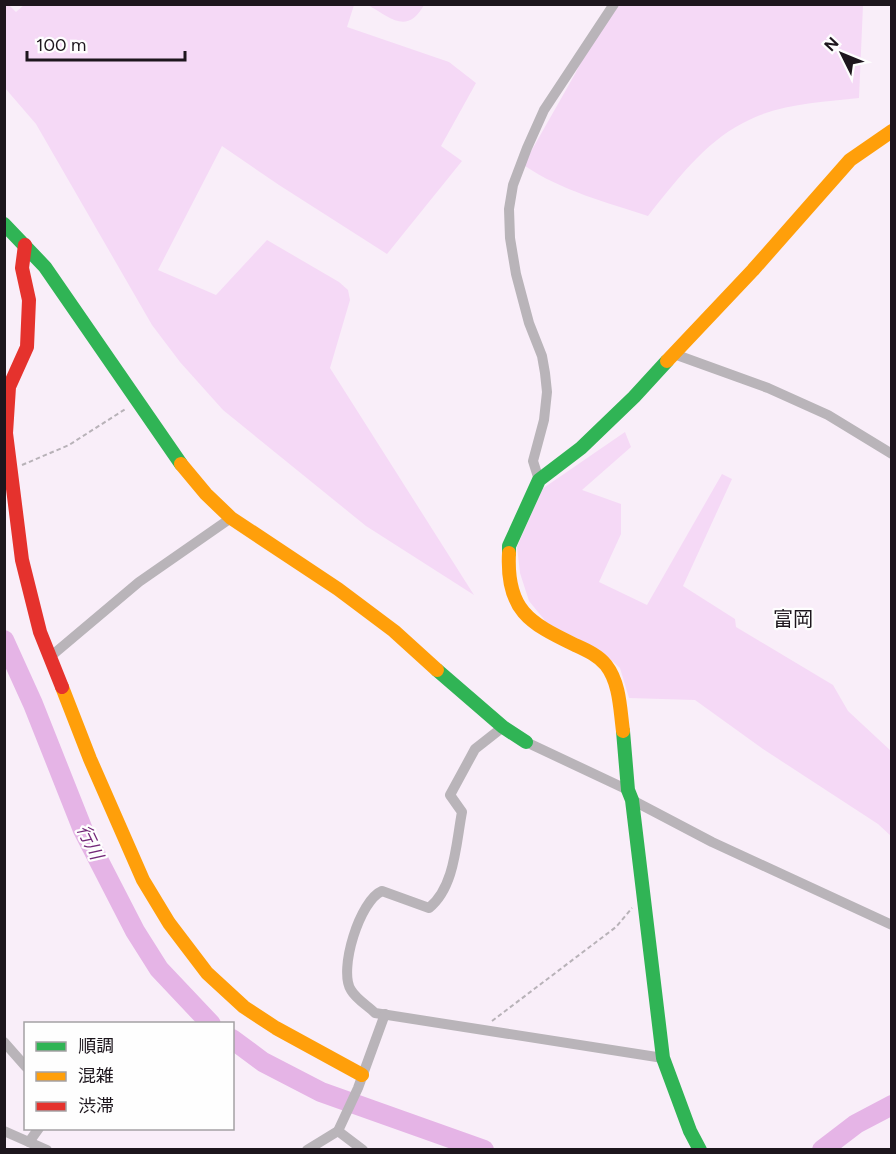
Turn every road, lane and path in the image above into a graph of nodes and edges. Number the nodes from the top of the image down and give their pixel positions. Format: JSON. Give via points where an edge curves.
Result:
{"nodes":[{"id":1,"x":614,"y":4,"type":"edge"},
{"id":2,"x":891,"y":131,"type":"edge"},
{"id":3,"x":4,"y":224,"type":"edge"},
{"id":4,"x":25,"y":245,"type":"junction"},
{"id":5,"x":674,"y":354,"type":"junction"},
{"id":6,"x":137,"y":401,"type":"junction"},
{"id":7,"x":891,"y":454,"type":"edge"},
{"id":8,"x":11,"y":470,"type":"junction"},
{"id":9,"x":539,"y":480,"type":"junction"},
{"id":10,"x":231,"y":518,"type":"junction"},
{"id":11,"x":50,"y":657,"type":"junction"},
{"id":12,"x":503,"y":727,"type":"junction"},
{"id":13,"x":525,"y":742,"type":"joint"},
{"id":14,"x":630,"y":795,"type":"junction"},
{"id":15,"x":644,"y":897,"type":"junction"},
{"id":16,"x":891,"y":925,"type":"edge"},
{"id":17,"x":385,"y":1014,"type":"junction"},
{"id":18,"x":480,"y":1030,"type":"junction"},
{"id":19,"x":4,"y":1042,"type":"edge"},
{"id":20,"x":663,"y":1058,"type":"junction"},
{"id":21,"x":24,"y":1065,"type":"edge"},
{"id":22,"x":360,"y":1082,"type":"junction"},
{"id":23,"x":339,"y":1129,"type":"junction"},
{"id":24,"x":38,"y":1130,"type":"edge"},
{"id":25,"x":4,"y":1131,"type":"edge"},
{"id":26,"x":29,"y":1142,"type":"junction"},
{"id":27,"x":47,"y":1149,"type":"edge"},
{"id":28,"x":307,"y":1149,"type":"edge"},
{"id":29,"x":363,"y":1149,"type":"edge"},
{"id":30,"x":700,"y":1149,"type":"edge"}],
"edges":[{"from":1,"to":9,"type":"street","via":[[544,110],[513,185],[509,208],[516,274],[545,373],[544,420],[533,461]]},
{"from":2,"to":5,"type":"street","via":[[850,160]]},
{"from":3,"to":4,"type":"street"},
{"from":4,"to":6,"type":"street","via":[[45,267]]},
{"from":4,"to":8,"type":"street","via":[[22,268],[29,300],[27,347],[9,387],[6,433]]},
{"from":5,"to":7,"type":"street","via":[[768,388],[828,415]]},
{"from":5,"to":9,"type":"street","via":[[581,448]]},
{"from":6,"to":8,"type":"path","via":[[69,445]]},
{"from":6,"to":10,"type":"street","via":[[181,464]]},
{"from":8,"to":11,"type":"street","via":[[22,560]]},
{"from":9,"to":14,"type":"street","via":[[510,546],[508,571],[512,590],[529,619],[593,654],[610,672],[620,706]]},
{"from":10,"to":11,"type":"street","via":[[138,582]]},
{"from":10,"to":12,"type":"street","via":[[394,631]]},
{"from":11,"to":22,"type":"street","via":[[143,880],[169,923],[207,973],[244,1007]]},
{"from":12,"to":13,"type":"street"},
{"from":12,"to":17,"type":"street","via":[[475,749],[450,795],[462,812],[441,896],[429,908],[382,891],[375,894],[359,919],[349,961],[350,990],[375,1013]]},
{"from":13,"to":14,"type":"street"},
{"from":14,"to":15,"type":"street"},
{"from":14,"to":16,"type":"street","via":[[712,842]]},
{"from":15,"to":18,"type":"path","via":[[616,927]]},
{"from":15,"to":20,"type":"street"},
{"from":17,"to":18,"type":"street"},
{"from":17,"to":22,"type":"street"},
{"from":18,"to":20,"type":"street"},
{"from":19,"to":21,"type":"street"},
{"from":20,"to":30,"type":"street"},
{"from":22,"to":23,"type":"street"},
{"from":23,"to":28,"type":"street"},
{"from":23,"to":29,"type":"street"},
{"from":24,"to":26,"type":"street"},
{"from":25,"to":26,"type":"street"},
{"from":26,"to":27,"type":"street"}]}
